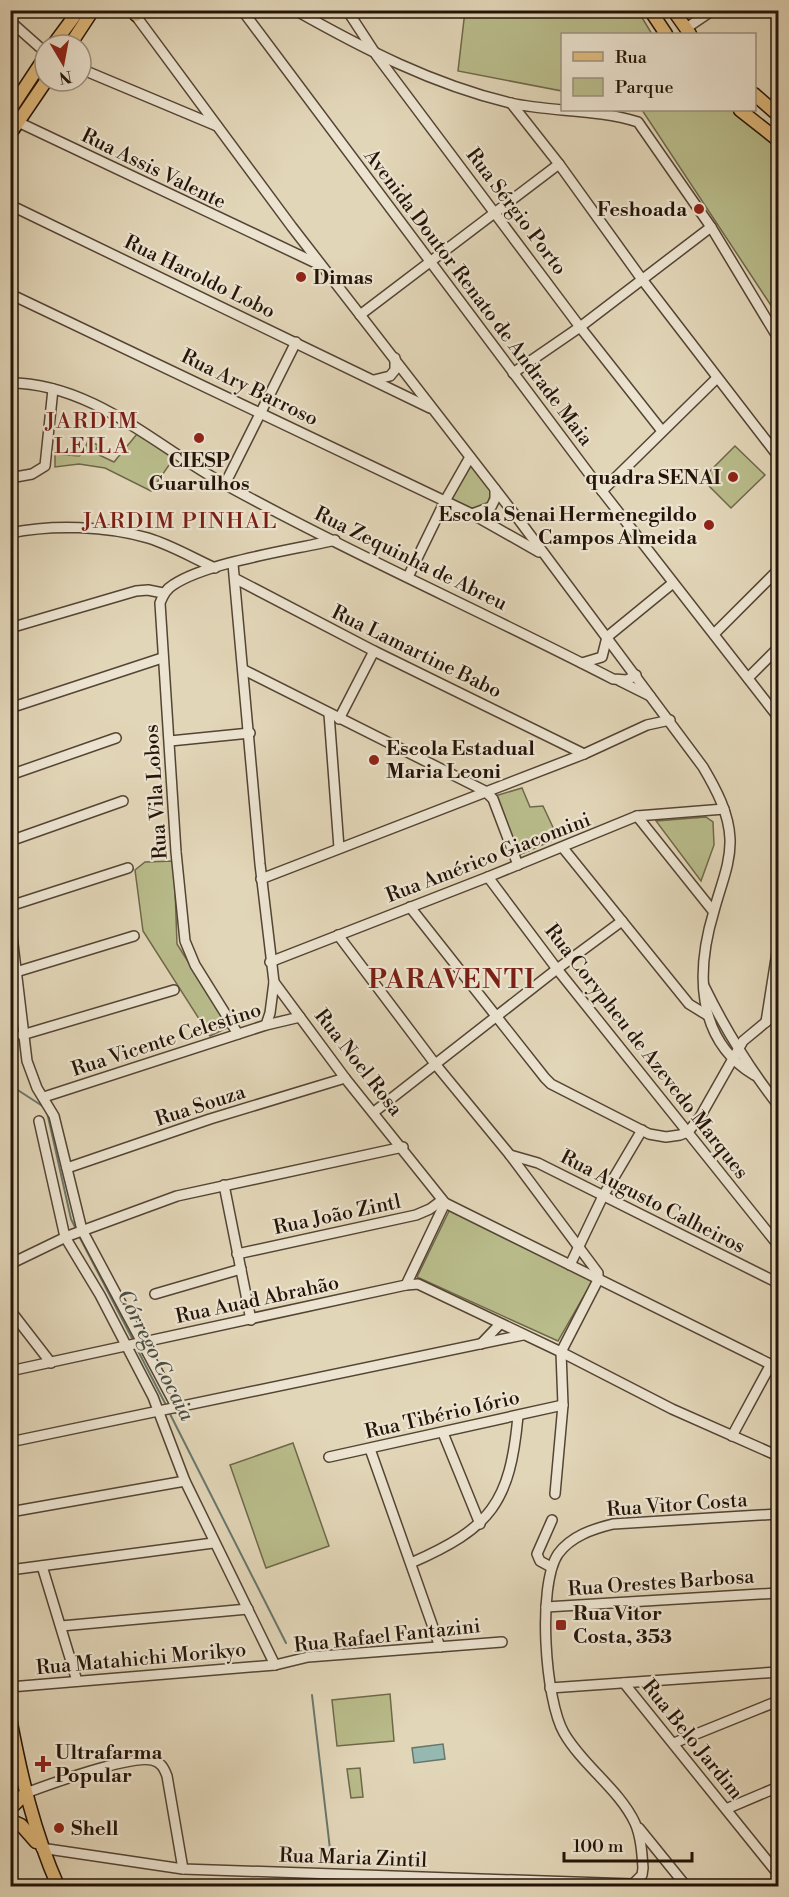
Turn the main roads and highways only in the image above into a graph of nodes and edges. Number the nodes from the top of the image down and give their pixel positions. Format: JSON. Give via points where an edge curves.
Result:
{"nodes":[{"id":1,"x":79,"y":10,"type":"edge"},
{"id":2,"x":93,"y":10,"type":"edge"},
{"id":3,"x":650,"y":10,"type":"edge"},
{"id":4,"x":673,"y":10,"type":"edge"},
{"id":5,"x":687,"y":32,"type":"edge"},
{"id":6,"x":63,"y":33,"type":"edge"},
{"id":7,"x":78,"y":33,"type":"edge"},
{"id":8,"x":665,"y":33,"type":"edge"},
{"id":9,"x":33,"y":75,"type":"edge"},
{"id":10,"x":38,"y":93,"type":"edge"},
{"id":11,"x":756,"y":96,"type":"edge"},
{"id":12,"x":10,"y":110,"type":"edge"},
{"id":13,"x":741,"y":111,"type":"edge"},
{"id":14,"x":778,"y":113,"type":"edge"},
{"id":15,"x":10,"y":134,"type":"edge"},
{"id":16,"x":778,"y":140,"type":"edge"},
{"id":17,"x":10,"y":1718,"type":"edge"},
{"id":18,"x":15,"y":1766,"type":"edge"},
{"id":19,"x":26,"y":1793,"type":"junction"},
{"id":20,"x":10,"y":1809,"type":"edge"},
{"id":21,"x":10,"y":1820,"type":"edge"},
{"id":22,"x":41,"y":1848,"type":"junction"},
{"id":23,"x":58,"y":1887,"type":"edge"}],
"edges":[{"from":1,"to":6,"type":"main road"},
{"from":2,"to":7,"type":"main road"},
{"from":3,"to":8,"type":"main road"},
{"from":4,"to":5,"type":"main road"},
{"from":9,"to":12,"type":"main road"},
{"from":10,"to":15,"type":"main road"},
{"from":11,"to":14,"type":"main road"},
{"from":13,"to":16,"type":"main road"},
{"from":17,"to":18,"type":"main road"},
{"from":18,"to":19,"type":"main road"},
{"from":19,"to":20,"type":"main road"},
{"from":19,"to":22,"type":"main road"},
{"from":21,"to":22,"type":"main road","via":[[28,1832]]},
{"from":22,"to":23,"type":"main road"}]}
